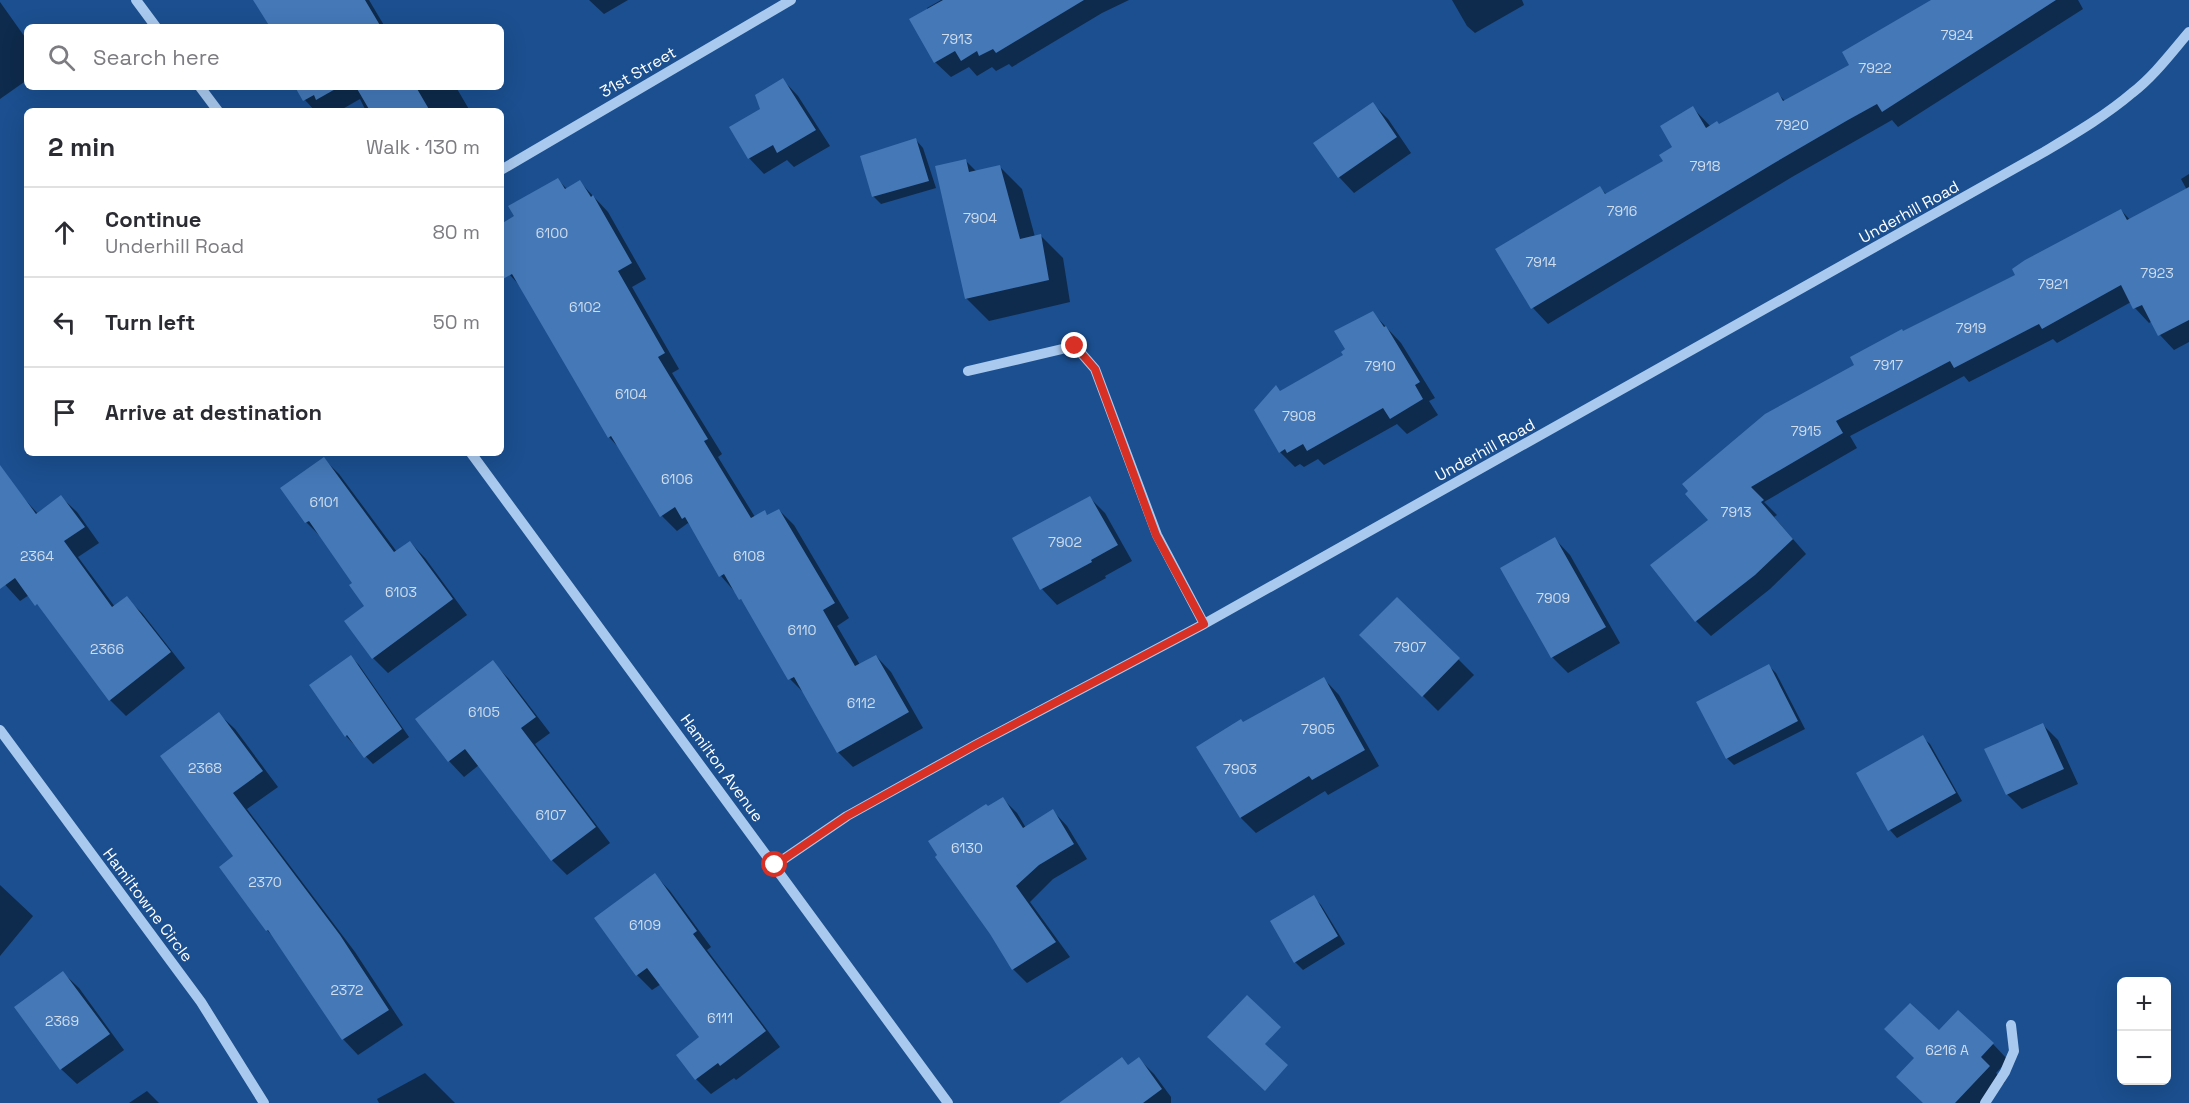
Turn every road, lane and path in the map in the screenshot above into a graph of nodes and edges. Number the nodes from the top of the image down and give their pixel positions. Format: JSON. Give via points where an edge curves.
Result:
{"nodes":[{"id":1,"x":136,"y":0,"type":"edge"},
{"id":2,"x":791,"y":0,"type":"edge"},
{"id":3,"x":154,"y":24,"type":"edge"},
{"id":4,"x":2189,"y":32,"type":"edge"},
{"id":5,"x":203,"y":90,"type":"edge"},
{"id":6,"x":216,"y":108,"type":"edge"},
{"id":7,"x":504,"y":168,"type":"edge"},
{"id":8,"x":968,"y":371,"type":"dead end"},
{"id":9,"x":473,"y":456,"type":"edge"},
{"id":10,"x":1204,"y":624,"type":"junction"},
{"id":11,"x":0,"y":730,"type":"edge"},
{"id":12,"x":775,"y":865,"type":"junction"},
{"id":13,"x":2011,"y":1025,"type":"dead end"},
{"id":14,"x":264,"y":1103,"type":"edge"},
{"id":15,"x":948,"y":1103,"type":"edge"},
{"id":16,"x":1984,"y":1103,"type":"edge"}],
"edges":[{"from":1,"to":3,"type":"street"},
{"from":2,"to":7,"type":"street","name":"31st Street"},
{"from":4,"to":10,"type":"street","name":"Underhill Road","via":[[2134,92],[2044,152]]},
{"from":5,"to":6,"type":"street"},
{"from":8,"to":10,"type":"street","via":[[1075,346],[1095,369],[1156,535]]},
{"from":9,"to":12,"type":"street","name":"Hamilton Avenue"},
{"from":10,"to":12,"type":"street","name":"Underhill Road","via":[[847,816]]},
{"from":11,"to":14,"type":"street","name":"Hamiltowne Circle","via":[[201,1002]]},
{"from":12,"to":15,"type":"street","name":"Hamilton Avenue"},
{"from":13,"to":16,"type":"street","via":[[2014,1051]]}]}
